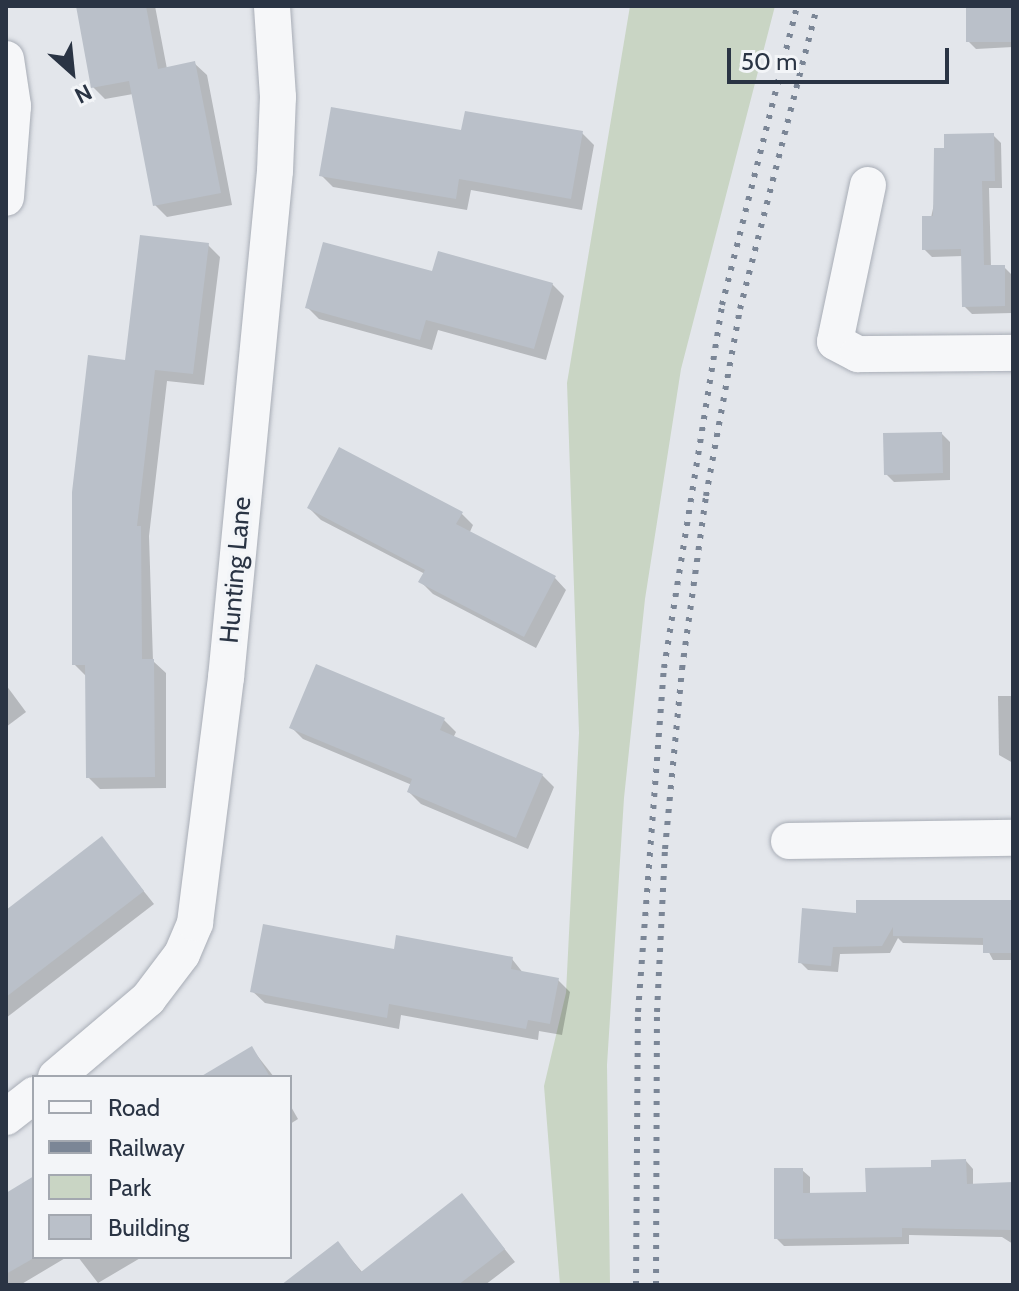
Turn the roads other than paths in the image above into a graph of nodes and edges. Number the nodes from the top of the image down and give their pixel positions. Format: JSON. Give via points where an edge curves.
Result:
{"nodes":[{"id":1,"x":272,"y":6,"type":"edge"},
{"id":2,"x":6,"y":59,"type":"edge"},
{"id":3,"x":868,"y":185,"type":"dead end"},
{"id":4,"x":6,"y":198,"type":"edge"},
{"id":5,"x":1013,"y":353,"type":"edge"},
{"id":6,"x":1013,"y":838,"type":"edge"},
{"id":7,"x":789,"y":841,"type":"dead end"},
{"id":8,"x":58,"y":1075,"type":"edge"},
{"id":9,"x":32,"y":1097,"type":"edge"},
{"id":10,"x":6,"y":1117,"type":"edge"}],
"edges":[{"from":1,"to":8,"type":"street","name":"Hunting Lane","via":[[278,97],[275,171],[225,693],[195,923],[182,954],[148,999]]},
{"from":2,"to":4,"type":"street","via":[[13,106]]},
{"from":3,"to":5,"type":"street","via":[[835,342],[858,354]]},
{"from":6,"to":7,"type":"street"},
{"from":9,"to":10,"type":"street"}]}
